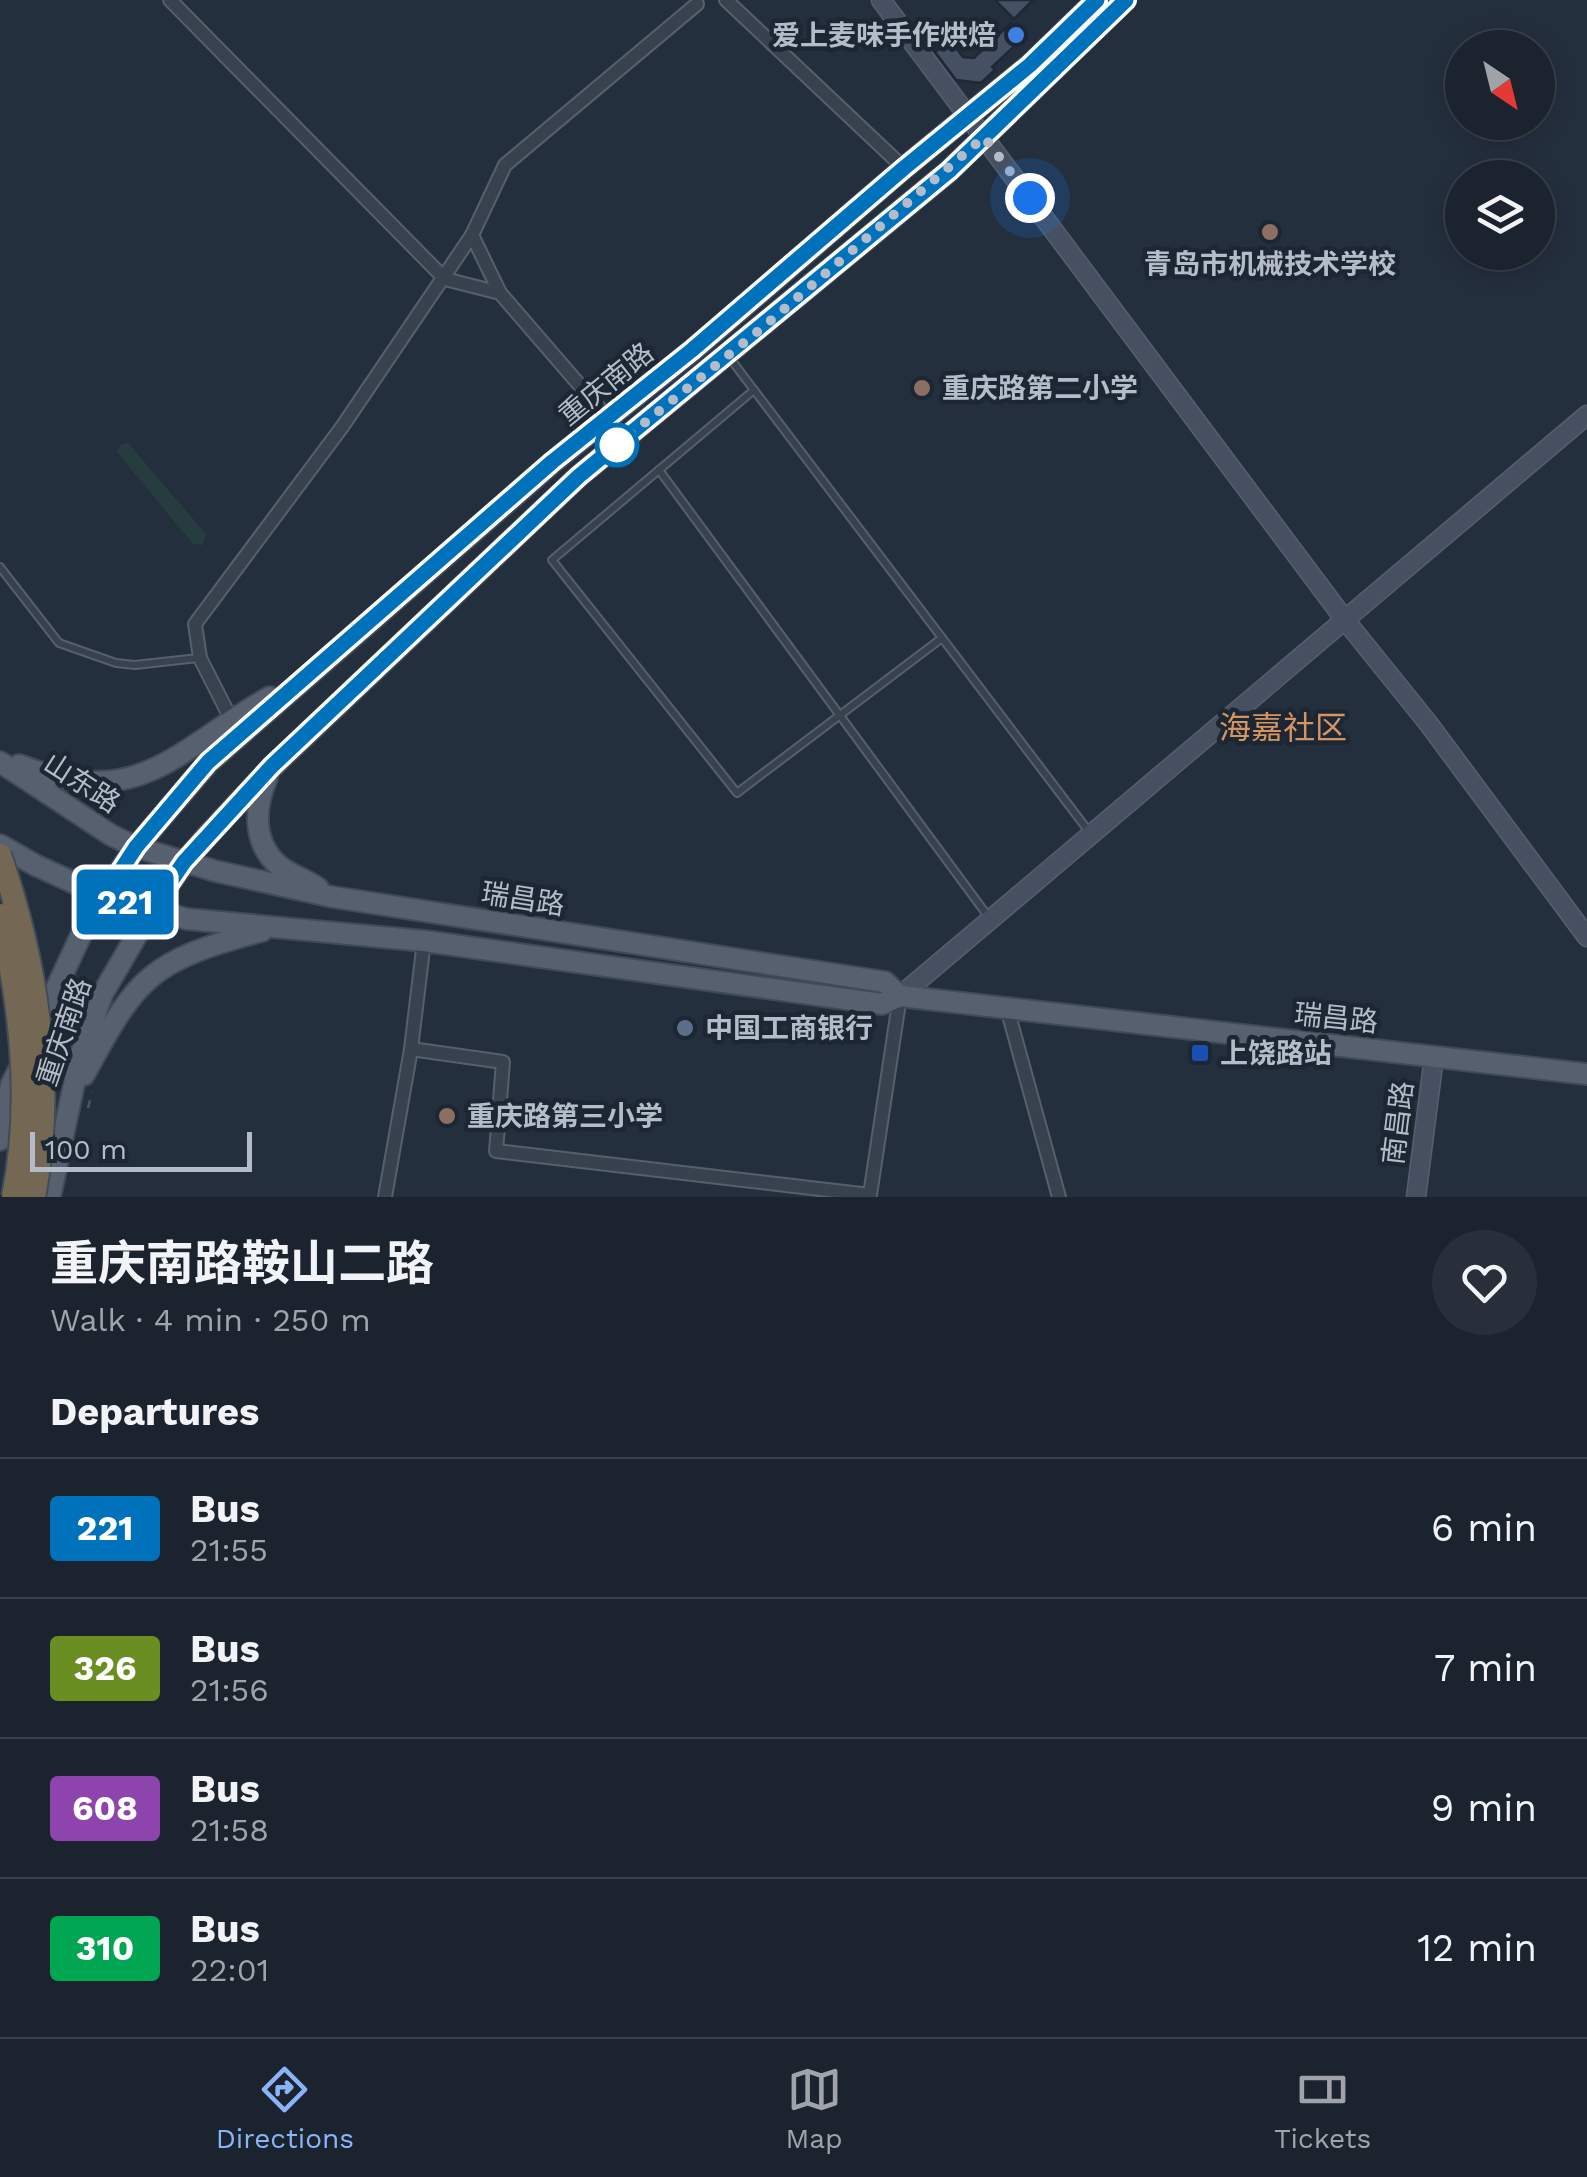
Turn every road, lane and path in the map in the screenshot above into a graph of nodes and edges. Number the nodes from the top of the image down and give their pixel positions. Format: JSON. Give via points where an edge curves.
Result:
{"nodes":[{"id":1,"x":170,"y":0,"type":"edge"},
{"id":2,"x":726,"y":0,"type":"edge"},
{"id":3,"x":881,"y":0,"type":"edge"},
{"id":4,"x":1097,"y":0,"type":"edge"},
{"id":5,"x":1126,"y":0,"type":"edge"},
{"id":6,"x":698,"y":1,"type":"edge"},
{"id":7,"x":968,"y":116,"type":"junction"},
{"id":8,"x":984,"y":137,"type":"junction"},
{"id":9,"x":904,"y":168,"type":"junction"},
{"id":10,"x":472,"y":236,"type":"junction"},
{"id":11,"x":445,"y":279,"type":"junction"},
{"id":12,"x":500,"y":293,"type":"junction"},
{"id":13,"x":728,"y":356,"type":"junction"},
{"id":14,"x":754,"y":390,"type":"junction"},
{"id":15,"x":1587,"y":414,"type":"edge"},
{"id":16,"x":608,"y":418,"type":"junction"},
{"id":17,"x":659,"y":470,"type":"junction"},
{"id":18,"x":0,"y":567,"type":"edge"},
{"id":19,"x":1344,"y":620,"type":"junction"},
{"id":20,"x":942,"y":638,"type":"junction"},
{"id":21,"x":200,"y":658,"type":"junction"},
{"id":22,"x":306,"y":677,"type":"junction"},
{"id":23,"x":840,"y":715,"type":"junction"},
{"id":24,"x":231,"y":719,"type":"junction"},
{"id":25,"x":0,"y":760,"type":"edge"},
{"id":26,"x":272,"y":766,"type":"junction"},
{"id":27,"x":1091,"y":835,"type":"junction"},
{"id":28,"x":0,"y":845,"type":"edge"},
{"id":29,"x":136,"y":847,"type":"junction"},
{"id":30,"x":0,"y":856,"type":"edge"},
{"id":31,"x":184,"y":862,"type":"junction"},
{"id":32,"x":0,"y":893,"type":"edge"},
{"id":33,"x":104,"y":896,"type":"junction"},
{"id":34,"x":332,"y":897,"type":"junction"},
{"id":35,"x":152,"y":909,"type":"junction"},
{"id":36,"x":0,"y":916,"type":"edge"},
{"id":37,"x":990,"y":920,"type":"junction"},
{"id":38,"x":273,"y":928,"type":"junction"},
{"id":39,"x":1587,"y":937,"type":"edge"},
{"id":40,"x":424,"y":942,"type":"junction"},
{"id":41,"x":900,"y":996,"type":"junction"},
{"id":42,"x":1007,"y":1008,"type":"junction"},
{"id":43,"x":412,"y":1049,"type":"junction"},
{"id":44,"x":1434,"y":1056,"type":"junction"},
{"id":45,"x":1587,"y":1074,"type":"edge"},
{"id":46,"x":97,"y":1079,"type":"dead end"},
{"id":47,"x":12,"y":1085,"type":"junction"},
{"id":48,"x":78,"y":1107,"type":"junction"},
{"id":49,"x":0,"y":1140,"type":"edge"},
{"id":50,"x":14,"y":1197,"type":"edge"},
{"id":51,"x":34,"y":1197,"type":"edge"},
{"id":52,"x":50,"y":1197,"type":"edge"},
{"id":53,"x":385,"y":1197,"type":"edge"},
{"id":54,"x":1059,"y":1197,"type":"edge"},
{"id":55,"x":1416,"y":1197,"type":"edge"}],
"edges":[{"from":1,"to":11,"type":"street"},
{"from":2,"to":9,"type":"street"},
{"from":3,"to":7,"type":"street"},
{"from":4,"to":7,"type":"main road","name":"重庆南路"},
{"from":5,"to":8,"type":"main road","name":"重庆南路"},
{"from":6,"to":10,"type":"street","via":[[504,164]]},
{"from":7,"to":8,"type":"street"},
{"from":7,"to":9,"type":"main road","name":"重庆南路"},
{"from":8,"to":13,"type":"main road","name":"重庆南路"},
{"from":8,"to":19,"type":"street"},
{"from":9,"to":16,"type":"main road","name":"重庆南路"},
{"from":10,"to":11,"type":"street"},
{"from":10,"to":12,"type":"street"},
{"from":11,"to":12,"type":"street"},
{"from":11,"to":21,"type":"street","via":[[195,624]]},
{"from":12,"to":16,"type":"street"},
{"from":13,"to":14,"type":"lane"},
{"from":13,"to":26,"type":"main road","name":"重庆南路","via":[[579,476]]},
{"from":14,"to":17,"type":"lane"},
{"from":14,"to":20,"type":"lane"},
{"from":15,"to":19,"type":"street"},
{"from":16,"to":22,"type":"main road","name":"重庆南路"},
{"from":17,"to":23,"type":"lane"},
{"from":17,"to":23,"type":"lane","via":[[552,560],[737,792]]},
{"from":18,"to":21,"type":"lane","via":[[59,643],[134,665]]},
{"from":19,"to":27,"type":"street"},
{"from":19,"to":39,"type":"street"},
{"from":20,"to":23,"type":"lane"},
{"from":20,"to":27,"type":"lane"},
{"from":21,"to":24,"type":"street"},
{"from":22,"to":24,"type":"main road"},
{"from":22,"to":29,"type":"main road","name":"重庆南路","via":[[208,762]]},
{"from":23,"to":37,"type":"lane"},
{"from":24,"to":25,"type":"main road","via":[[180,758],[127,779],[52,777]]},
{"from":25,"to":29,"type":"main road","name":"山东路"},
{"from":26,"to":31,"type":"main road","name":"重庆南路"},
{"from":26,"to":34,"type":"main road","via":[[257,816],[266,849],[282,868]]},
{"from":27,"to":37,"type":"street"},
{"from":28,"to":33,"type":"main road"},
{"from":29,"to":31,"type":"main road","name":"瑞昌路"},
{"from":29,"to":33,"type":"main road","name":"重庆南路"},
{"from":30,"to":51,"type":"highway","bridge":true,"via":[[22,918],[37,1003],[43,1116]]},
{"from":31,"to":34,"type":"main road","name":"瑞昌路"},
{"from":31,"to":35,"type":"main road","name":"重庆南路"},
{"from":32,"to":47,"type":"main road","via":[[16,930],[26,989]]},
{"from":33,"to":35,"type":"main road"},
{"from":33,"to":47,"type":"main road","name":"重庆南路"},
{"from":34,"to":41,"type":"main road","name":"瑞昌路","via":[[885,982]]},
{"from":35,"to":38,"type":"main road","name":"瑞昌路"},
{"from":35,"to":48,"type":"main road","name":"重庆南路","via":[[102,993],[80,1056]]},
{"from":36,"to":50,"type":"highway","bridge":true,"via":[[21,1065]]},
{"from":37,"to":41,"type":"street"},
{"from":38,"to":40,"type":"main road","name":"瑞昌路"},
{"from":38,"to":48,"type":"main road","via":[[190,953],[145,980],[117,1013]]},
{"from":40,"to":41,"type":"main road","name":"瑞昌路","via":[[882,1004]]},
{"from":40,"to":43,"type":"street"},
{"from":41,"to":42,"type":"main road","name":"瑞昌路"},
{"from":41,"to":43,"type":"street","via":[[870,1196],[496,1151],[503,1062]]},
{"from":42,"to":44,"type":"main road","name":"瑞昌路"},
{"from":42,"to":54,"type":"street"},
{"from":43,"to":53,"type":"street"},
{"from":44,"to":45,"type":"main road","name":"瑞昌路"},
{"from":44,"to":55,"type":"street","name":"南昌路"},
{"from":46,"to":48,"type":"path"},
{"from":47,"to":49,"type":"main road","name":"重庆南路"},
{"from":48,"to":52,"type":"main road","name":"重庆南路"}]}
